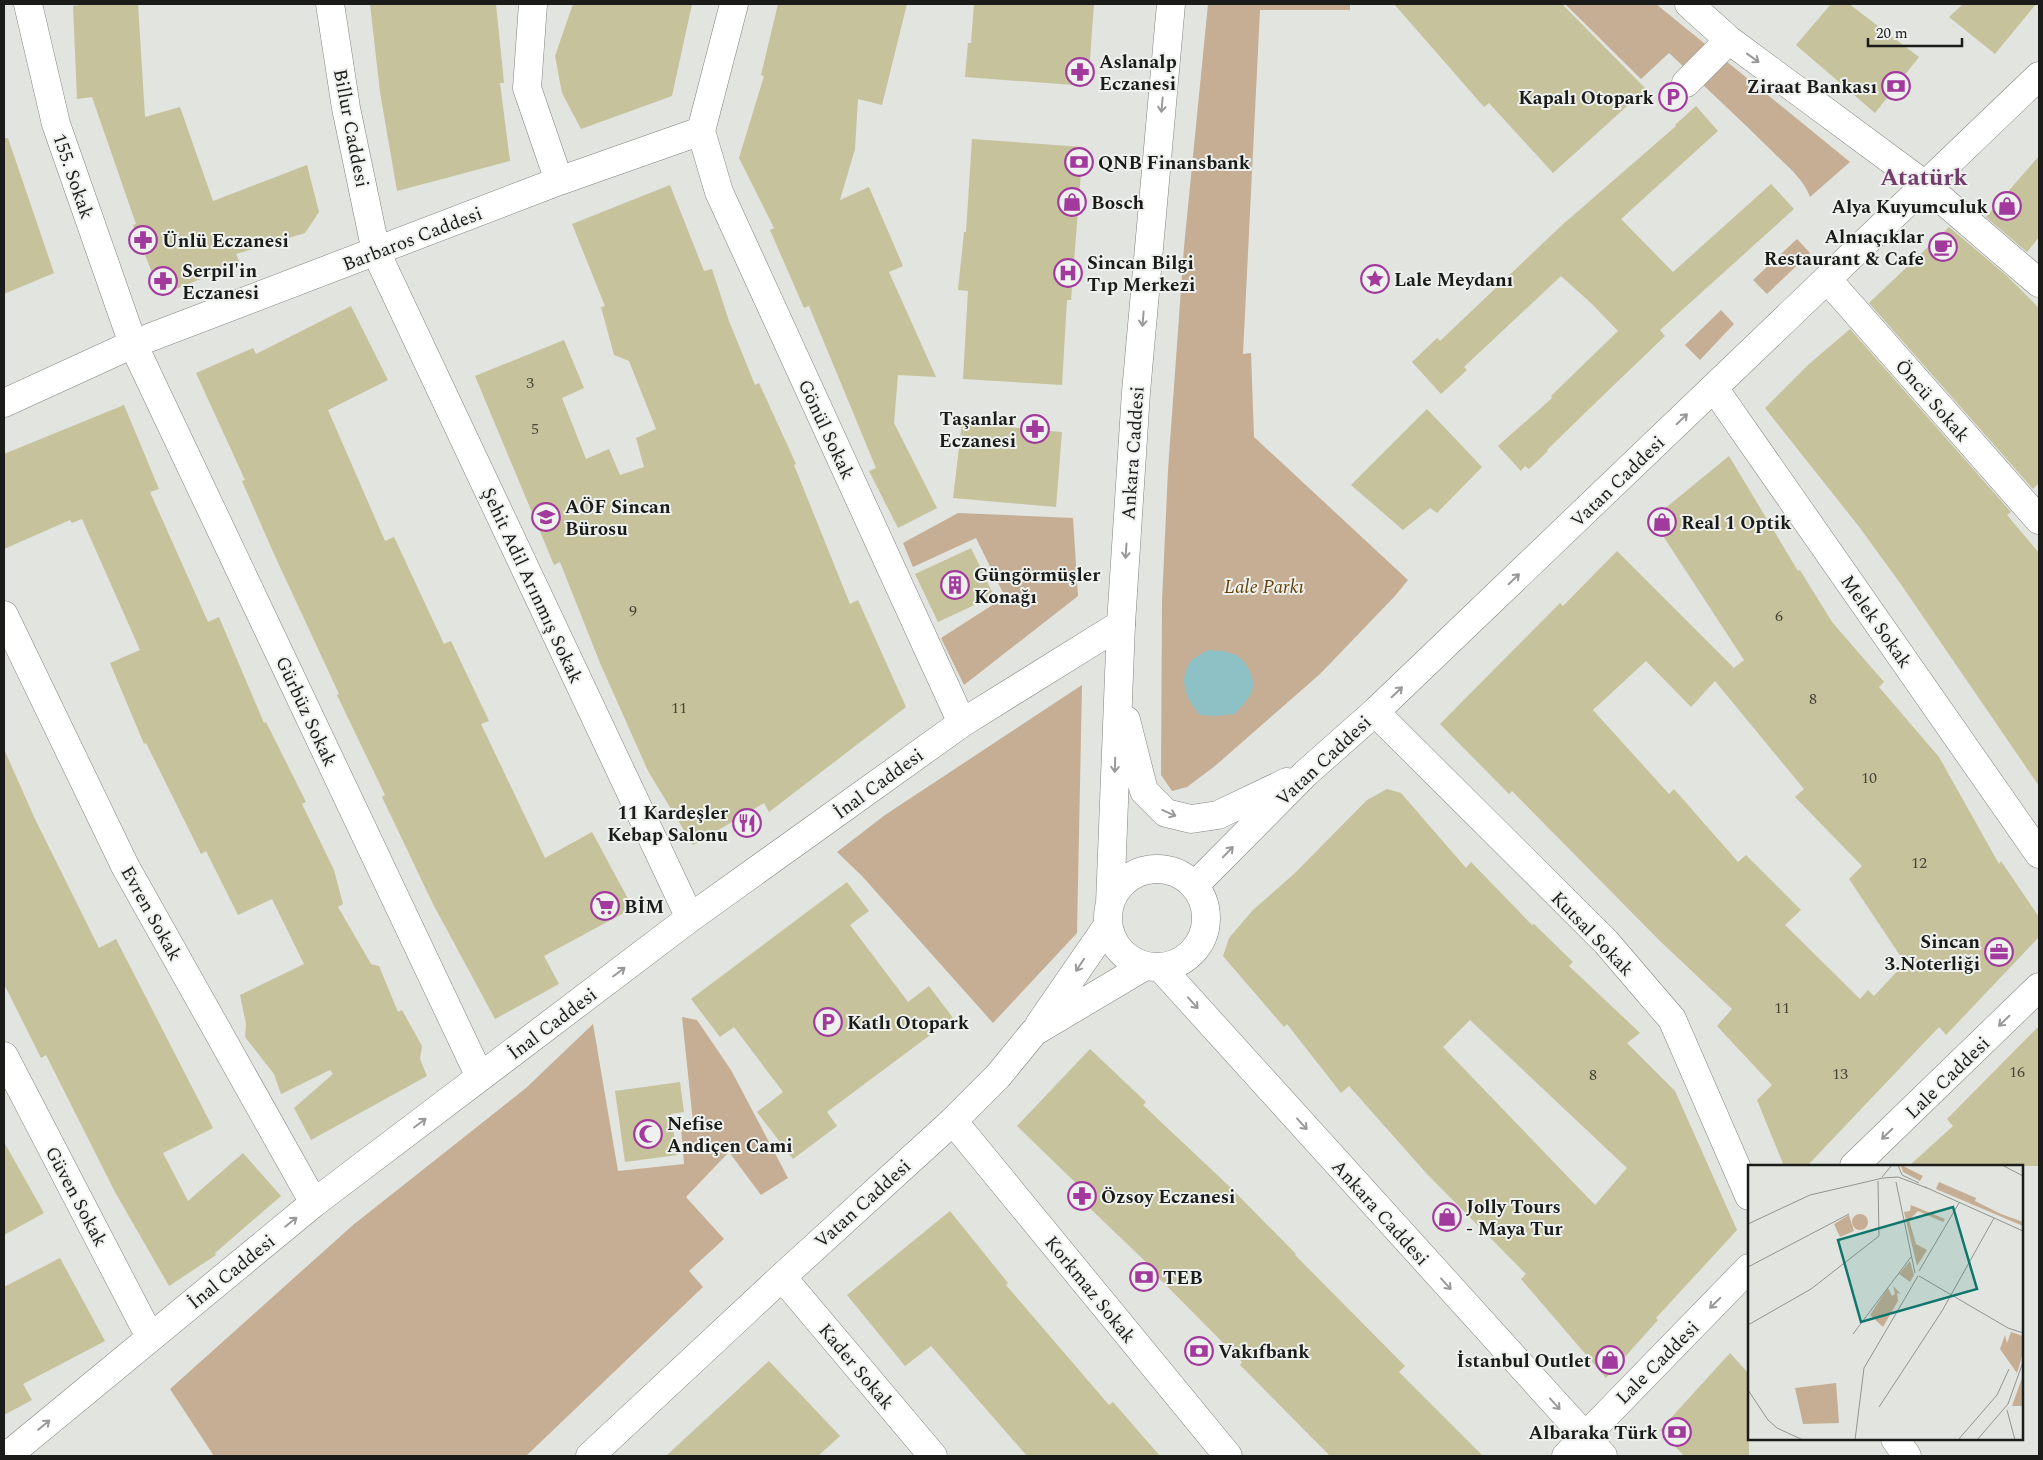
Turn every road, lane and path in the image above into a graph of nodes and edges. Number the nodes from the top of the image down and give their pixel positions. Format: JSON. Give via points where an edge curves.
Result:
{"nodes":[{"id":1,"x":28,"y":4,"type":"edge"},
{"id":2,"x":330,"y":4,"type":"edge"},
{"id":3,"x":533,"y":4,"type":"edge"},
{"id":4,"x":734,"y":4,"type":"edge"},
{"id":5,"x":1171,"y":4,"type":"edge"},
{"id":6,"x":1689,"y":4,"type":"edge"},
{"id":7,"x":1729,"y":40,"type":"junction"},
{"id":8,"x":1686,"y":83,"type":"dead end"},
{"id":9,"x":2035,"y":88,"type":"edge"},
{"id":10,"x":701,"y":131,"type":"junction"},
{"id":11,"x":559,"y":181,"type":"junction"},
{"id":12,"x":1925,"y":185,"type":"junction"},
{"id":13,"x":376,"y":252,"type":"junction"},
{"id":14,"x":1828,"y":279,"type":"junction"},
{"id":15,"x":2039,"y":283,"type":"edge"},
{"id":16,"x":133,"y":344,"type":"junction"},
{"id":17,"x":1714,"y":388,"type":"junction"},
{"id":18,"x":4,"y":403,"type":"edge"},
{"id":19,"x":2039,"y":520,"type":"edge"},
{"id":20,"x":4,"y":615,"type":"edge"},
{"id":21,"x":1121,"y":624,"type":"junction"},
{"id":22,"x":1118,"y":692,"type":"junction"},
{"id":23,"x":1376,"y":712,"type":"junction"},
{"id":24,"x":962,"y":723,"type":"junction"},
{"id":25,"x":1306,"y":773,"type":"junction"},
{"id":26,"x":2039,"y":854,"type":"edge"},
{"id":27,"x":1194,"y":886,"type":"junction"},
{"id":28,"x":1109,"y":914,"type":"junction"},
{"id":29,"x":690,"y":918,"type":"junction"},
{"id":30,"x":1153,"y":967,"type":"junction"},
{"id":31,"x":2039,"y":987,"type":"edge"},
{"id":32,"x":1034,"y":1032,"type":"junction"},
{"id":33,"x":4,"y":1056,"type":"edge"},
{"id":34,"x":480,"y":1077,"type":"junction"},
{"id":35,"x":953,"y":1121,"type":"junction"},
{"id":36,"x":1855,"y":1165,"type":"edge"},
{"id":37,"x":1748,"y":1194,"type":"edge"},
{"id":38,"x":314,"y":1203,"type":"junction"},
{"id":39,"x":1748,"y":1269,"type":"edge"},
{"id":40,"x":782,"y":1277,"type":"junction"},
{"id":41,"x":150,"y":1337,"type":"junction"},
{"id":42,"x":1584,"y":1437,"type":"junction"},
{"id":43,"x":1896,"y":1440,"type":"edge"},
{"id":44,"x":7,"y":1456,"type":"edge"},
{"id":45,"x":590,"y":1456,"type":"edge"},
{"id":46,"x":933,"y":1456,"type":"edge"},
{"id":47,"x":1228,"y":1456,"type":"edge"},
{"id":48,"x":1566,"y":1456,"type":"edge"},
{"id":49,"x":1603,"y":1456,"type":"edge"},
{"id":50,"x":1906,"y":1456,"type":"edge"}],
"edges":[{"from":1,"to":16,"type":"street","name":"155. Sokak","via":[[56,124]]},
{"from":2,"to":13,"type":"street","name":"Billur Caddesi","via":[[346,108]]},
{"from":3,"to":11,"type":"street","via":[[527,88]]},
{"from":4,"to":10,"type":"street"},
{"from":5,"to":21,"type":"street","name":"Ankara Caddesi","one_way":true,"via":[[1136,392]]},
{"from":6,"to":7,"type":"street"},
{"from":7,"to":8,"type":"street"},
{"from":7,"to":12,"type":"street","one_way":true},
{"from":9,"to":12,"type":"street","name":"Vatan Caddesi"},
{"from":10,"to":11,"type":"street","name":"Barbaros Caddesi"},
{"from":10,"to":24,"type":"street","name":"Gönül Sokak","via":[[719,192]]},
{"from":11,"to":13,"type":"street","name":"Barbaros Caddesi"},
{"from":12,"to":14,"type":"street","name":"Vatan Caddesi"},
{"from":12,"to":15,"type":"street"},
{"from":13,"to":16,"type":"street","name":"Barbaros Caddesi"},
{"from":13,"to":29,"type":"street","name":"Şehit Adil Arınmış Sokak"},
{"from":14,"to":17,"type":"street","name":"Vatan Caddesi"},
{"from":14,"to":19,"type":"street","name":"Öncü Sokak"},
{"from":16,"to":18,"type":"street","name":"Barbaros Caddesi"},
{"from":16,"to":34,"type":"street","name":"Gürbüz Sokak"},
{"from":23,"to":17,"type":"street","name":"Vatan Caddesi","one_way":true},
{"from":17,"to":26,"type":"street","name":"Melek Sokak"},
{"from":20,"to":38,"type":"street","name":"Evren Sokak","via":[[125,866]]},
{"from":21,"to":22,"type":"street","name":"Ankara Caddesi"},
{"from":21,"to":24,"type":"street","name":"İnal Caddesi"},
{"from":22,"to":25,"type":"street","one_way":true,"via":[[1144,791],[1166,813],[1190,819],[1218,815]]},
{"from":22,"to":28,"type":"street","name":"Ankara Caddesi","one_way":true},
{"from":23,"to":25,"type":"street","name":"Vatan Caddesi"},
{"from":23,"to":37,"type":"street","name":"Kutsal Sokak","via":[[1606,942],[1672,1018]]},
{"from":24,"to":29,"type":"street","name":"İnal Caddesi"},
{"from":27,"to":25,"type":"street","name":"Vatan Caddesi","one_way":true},
{"from":27,"to":28,"type":"street","via":[[1169,871],[1139,872],[1116,890]]},
{"from":27,"to":30,"type":"street","via":[[1206,915],[1198,944],[1175,964]]},
{"from":28,"to":30,"type":"street","via":[[1112,939],[1120,951],[1132,961]]},
{"from":28,"to":32,"type":"street","one_way":true},
{"from":34,"to":29,"type":"street","name":"İnal Caddesi","one_way":true},
{"from":30,"to":32,"type":"street","name":"Vatan Caddesi"},
{"from":30,"to":42,"type":"street","name":"Ankara Caddesi","one_way":true},
{"from":31,"to":36,"type":"street","name":"Lale Caddesi","one_way":true},
{"from":32,"to":35,"type":"street","name":"Vatan Caddesi","via":[[998,1076]]},
{"from":33,"to":41,"type":"street","name":"Güven Sokak"},
{"from":38,"to":34,"type":"street","name":"İnal Caddesi","one_way":true},
{"from":35,"to":40,"type":"street","name":"Vatan Caddesi"},
{"from":35,"to":47,"type":"street","name":"Korkmaz Sokak"},
{"from":41,"to":38,"type":"street","name":"İnal Caddesi","one_way":true},
{"from":39,"to":42,"type":"street","name":"Lale Caddesi","one_way":true},
{"from":40,"to":45,"type":"street","name":"Vatan Caddesi"},
{"from":40,"to":46,"type":"street","name":"Kader Sokak"},
{"from":44,"to":41,"type":"street","name":"İnal Caddesi","one_way":true},
{"from":42,"to":48,"type":"street","name":"Lale Caddesi"},
{"from":42,"to":49,"type":"street","name":"Ankara Caddesi"},
{"from":43,"to":50,"type":"street"}]}
